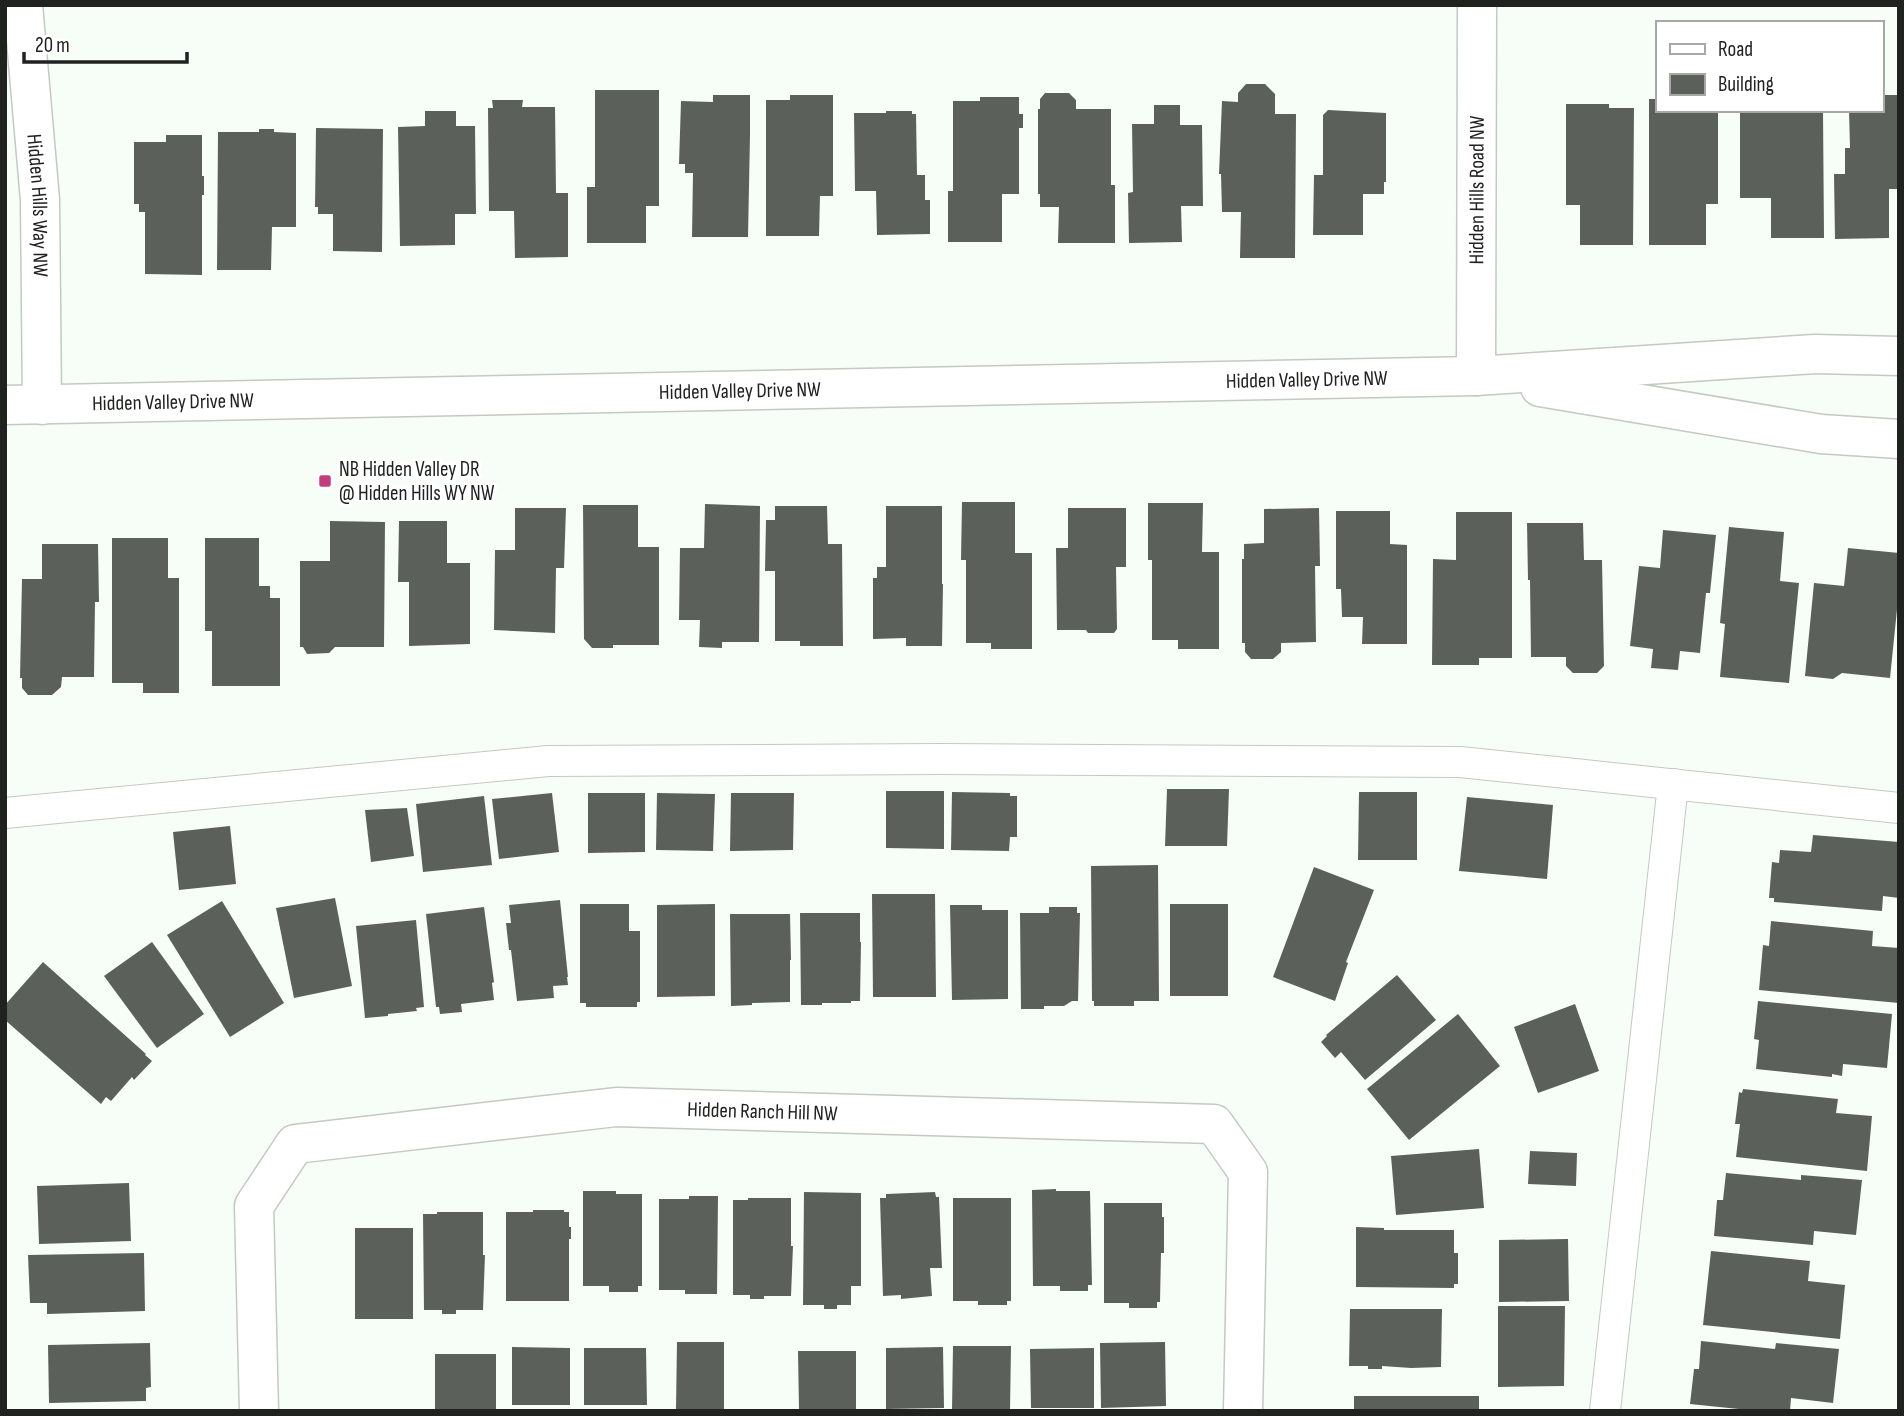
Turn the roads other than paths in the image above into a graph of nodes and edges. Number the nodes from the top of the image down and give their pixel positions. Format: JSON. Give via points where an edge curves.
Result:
{"nodes":[{"id":1,"x":24,"y":5,"type":"edge"},
{"id":2,"x":1477,"y":5,"type":"edge"},
{"id":3,"x":1899,"y":356,"type":"edge"},
{"id":4,"x":1476,"y":376,"type":"junction"},
{"id":5,"x":23,"y":405,"type":"edge"},
{"id":6,"x":1899,"y":439,"type":"edge"},
{"id":7,"x":1673,"y":784,"type":"junction"},
{"id":8,"x":1899,"y":808,"type":"edge"},
{"id":9,"x":5,"y":813,"type":"edge"},
{"id":10,"x":259,"y":1411,"type":"edge"},
{"id":11,"x":1243,"y":1411,"type":"edge"},
{"id":12,"x":1605,"y":1411,"type":"edge"}],
"edges":[{"from":1,"to":5,"type":"street","name":"Hidden Hills Way NW","via":[[40,200]]},
{"from":2,"to":4,"type":"street","name":"Hidden Hills Road NW"},
{"from":3,"to":4,"type":"street","name":"Hidden Valley Drive NW","via":[[1815,354]]},
{"from":4,"to":5,"type":"street","name":"Hidden Valley Drive NW"},
{"from":4,"to":6,"type":"street","name":"Hidden Valley Drive NW","via":[[1821,434]]},
{"from":7,"to":8,"type":"lane"},
{"from":7,"to":9,"type":"lane","via":[[1460,762],[548,761]]},
{"from":7,"to":12,"type":"lane"},
{"from":10,"to":11,"type":"street","name":"Hidden Ranch Hill NW","via":[[254,1206],[295,1144],[616,1107],[1214,1124],[1248,1172]]}]}
